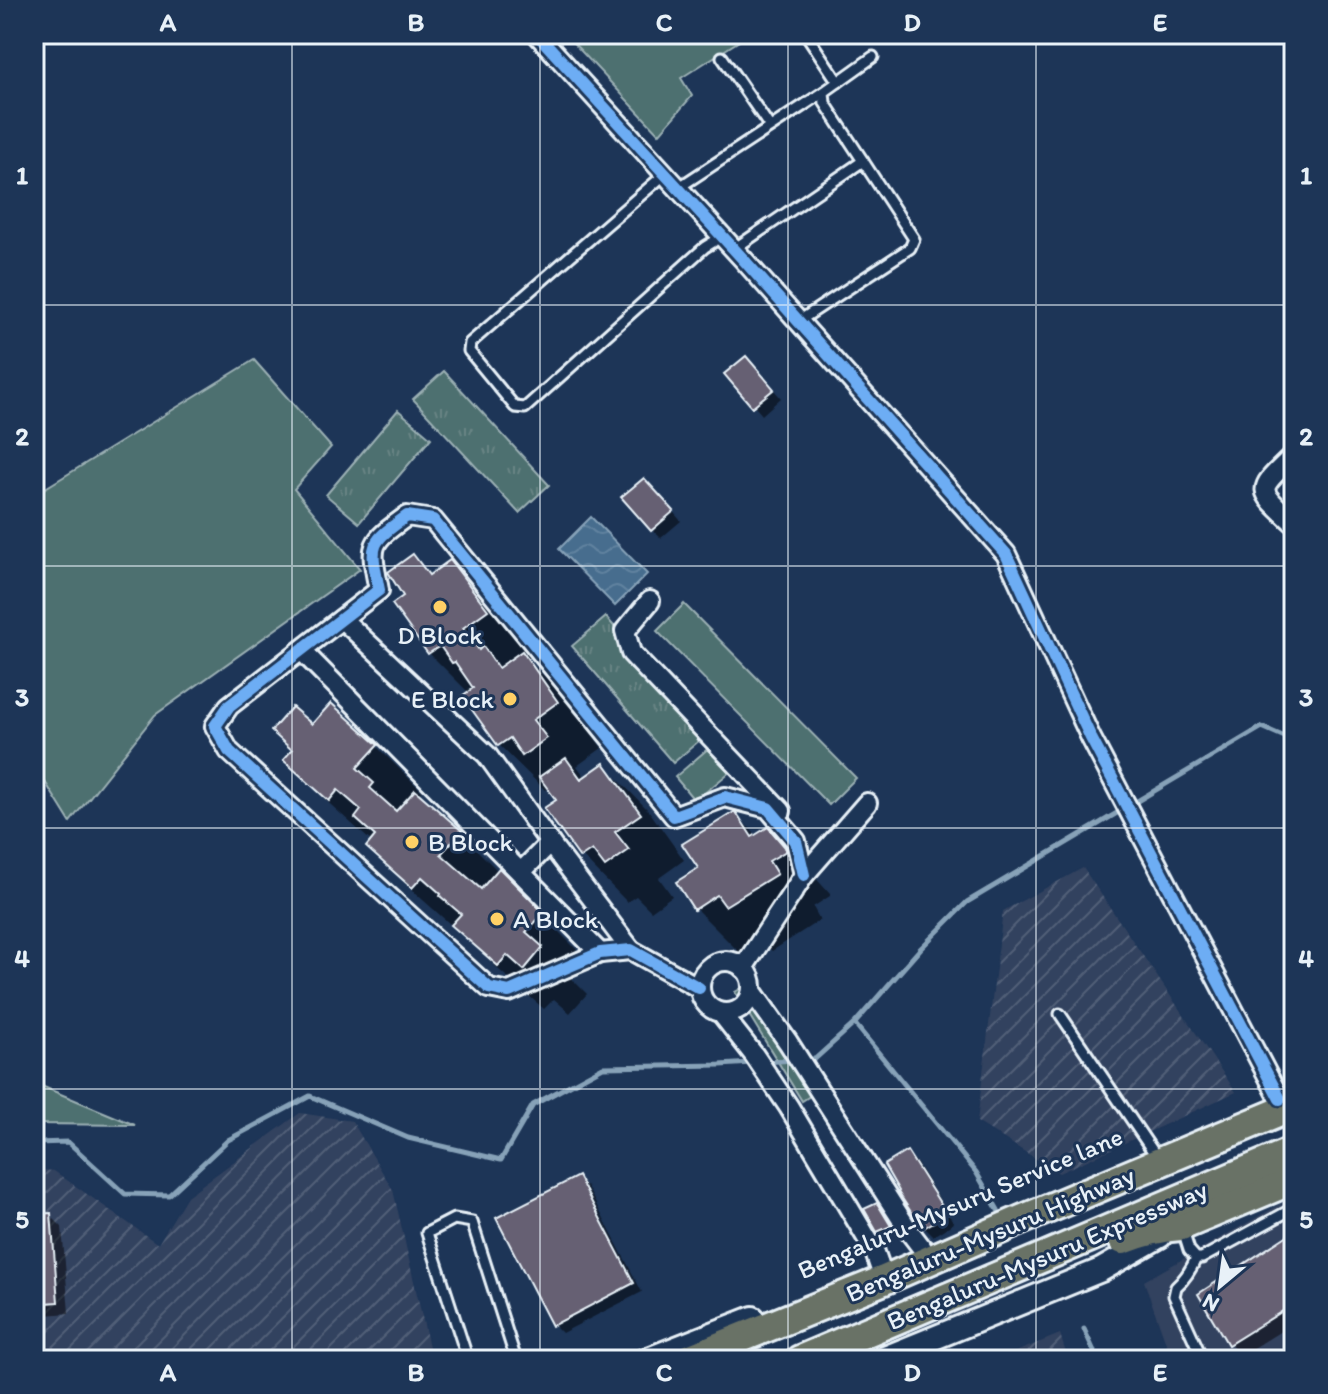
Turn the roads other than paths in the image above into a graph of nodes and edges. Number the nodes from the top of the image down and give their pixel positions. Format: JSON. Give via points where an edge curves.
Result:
{"nodes":[{"id":1,"x":537,"y":34,"type":"edge"},
{"id":2,"x":806,"y":34,"type":"edge"},
{"id":3,"x":722,"y":57,"type":"dead end"},
{"id":4,"x":873,"y":57,"type":"dead end"},
{"id":5,"x":838,"y":82,"type":"junction"},
{"id":6,"x":824,"y":92,"type":"junction"},
{"id":7,"x":770,"y":127,"type":"junction"},
{"id":8,"x":863,"y":161,"type":"junction"},
{"id":9,"x":665,"y":174,"type":"junction"},
{"id":10,"x":678,"y":188,"type":"junction"},
{"id":11,"x":728,"y":242,"type":"junction"},
{"id":12,"x":799,"y":321,"type":"junction"},
{"id":13,"x":1294,"y":455,"type":"edge"},
{"id":14,"x":1294,"y":523,"type":"edge"},
{"id":15,"x":650,"y":601,"type":"dead end"},
{"id":16,"x":342,"y":619,"type":"junction"},
{"id":17,"x":302,"y":651,"type":"junction"},
{"id":18,"x":867,"y":803,"type":"dead end"},
{"id":19,"x":796,"y":841,"type":"junction"},
{"id":20,"x":550,"y":843,"type":"junction"},
{"id":21,"x":521,"y":872,"type":"junction"},
{"id":22,"x":804,"y":875,"type":"junction"},
{"id":23,"x":631,"y":950,"type":"junction"},
{"id":24,"x":600,"y":953,"type":"junction"},
{"id":25,"x":743,"y":968,"type":"junction"},
{"id":26,"x":699,"y":988,"type":"junction"},
{"id":27,"x":752,"y":991,"type":"junction"},
{"id":28,"x":721,"y":1013,"type":"junction"},
{"id":29,"x":1060,"y":1014,"type":"dead end"},
{"id":30,"x":1290,"y":1104,"type":"edge"},
{"id":31,"x":830,"y":1108,"type":"junction"},
{"id":32,"x":800,"y":1124,"type":"junction"},
{"id":33,"x":1294,"y":1151,"type":"edge"},
{"id":34,"x":1154,"y":1153,"type":"junction"},
{"id":35,"x":1293,"y":1189,"type":"edge"},
{"id":36,"x":1175,"y":1226,"type":"junction"},
{"id":37,"x":922,"y":1248,"type":"junction"},
{"id":38,"x":1196,"y":1258,"type":"junction"},
{"id":39,"x":880,"y":1267,"type":"junction"},
{"id":40,"x":468,"y":1360,"type":"edge"},
{"id":41,"x":516,"y":1360,"type":"edge"},
{"id":42,"x":646,"y":1360,"type":"edge"},
{"id":43,"x":686,"y":1360,"type":"edge"},
{"id":44,"x":721,"y":1360,"type":"edge"},
{"id":45,"x":800,"y":1360,"type":"edge"},
{"id":46,"x":842,"y":1360,"type":"edge"},
{"id":47,"x":880,"y":1360,"type":"edge"},
{"id":48,"x":1203,"y":1360,"type":"edge"}],
"edges":[{"from":1,"to":9,"type":"street"},
{"from":2,"to":5,"type":"lane"},
{"from":3,"to":7,"type":"lane"},
{"from":4,"to":5,"type":"lane"},
{"from":5,"to":6,"type":"lane"},
{"from":6,"to":7,"type":"lane"},
{"from":6,"to":8,"type":"lane","via":[[825,103]]},
{"from":7,"to":10,"type":"lane"},
{"from":8,"to":11,"type":"lane"},
{"from":8,"to":12,"type":"lane","via":[[914,239],[910,248]]},
{"from":9,"to":10,"type":"street"},
{"from":9,"to":11,"type":"lane","via":[[470,343],[469,351],[515,407],[525,408],[705,247]]},
{"from":10,"to":11,"type":"street"},
{"from":11,"to":12,"type":"street"},
{"from":12,"to":30,"type":"street","via":[[1006,554],[1138,829]]},
{"from":13,"to":14,"type":"street","via":[[1264,490]]},
{"from":15,"to":19,"type":"street","via":[[625,631],[631,653],[801,832]]},
{"from":16,"to":17,"type":"street"},
{"from":16,"to":19,"type":"street","via":[[379,590],[372,554],[379,536],[407,516],[433,520],[674,816],[725,797],[768,808]]},
{"from":16,"to":20,"type":"street","via":[[487,755]]},
{"from":17,"to":21,"type":"street"},
{"from":17,"to":24,"type":"street","via":[[229,706],[215,726],[229,751],[489,988],[509,992]]},
{"from":18,"to":22,"type":"street"},
{"from":19,"to":22,"type":"street"},
{"from":20,"to":21,"type":"street"},
{"from":20,"to":23,"type":"street"},
{"from":21,"to":24,"type":"street"},
{"from":22,"to":25,"type":"street"},
{"from":23,"to":24,"type":"street"},
{"from":23,"to":26,"type":"street"},
{"from":25,"to":26,"type":"street","via":[[719,962],[704,972]]},
{"from":25,"to":27,"type":"street"},
{"from":26,"to":28,"type":"street","via":[[706,1004]]},
{"from":27,"to":28,"type":"street","via":[[744,1006]]},
{"from":27,"to":31,"type":"street"},
{"from":28,"to":32,"type":"street"},
{"from":29,"to":34,"type":"lane"},
{"from":30,"to":34,"type":"street","name":"Bengaluru-Mysuru Service lane"},
{"from":30,"to":43,"type":"highway","name":"Bengaluru-Mysuru Highway"},
{"from":30,"to":44,"type":"highway"},
{"from":31,"to":32,"type":"street"},
{"from":31,"to":37,"type":"street"},
{"from":32,"to":39,"type":"street"},
{"from":33,"to":45,"type":"highway","name":"Bengaluru-Mysuru Expressway"},
{"from":34,"to":37,"type":"street","name":"Bengaluru-Mysuru Service lane"},
{"from":35,"to":36,"type":"highway","name":"Bengaluru-Mysuru Expressway"},
{"from":35,"to":38,"type":"lane","via":[[1210,1255]]},
{"from":36,"to":38,"type":"lane"},
{"from":36,"to":46,"type":"highway","name":"Bengaluru-Mysuru Expressway","via":[[1135,1235]]},
{"from":36,"to":47,"type":"street","name":"Bengaluru-Mysuru Expressway","via":[[1101,1270]]},
{"from":37,"to":39,"type":"street","name":"Bengaluru-Mysuru Service lane"},
{"from":38,"to":48,"type":"lane","via":[[1174,1296]]},
{"from":39,"to":42,"type":"street","name":"Bengaluru-Mysuru Service lane"},
{"from":40,"to":41,"type":"lane","via":[[427,1233],[454,1219],[472,1222]]}]}
